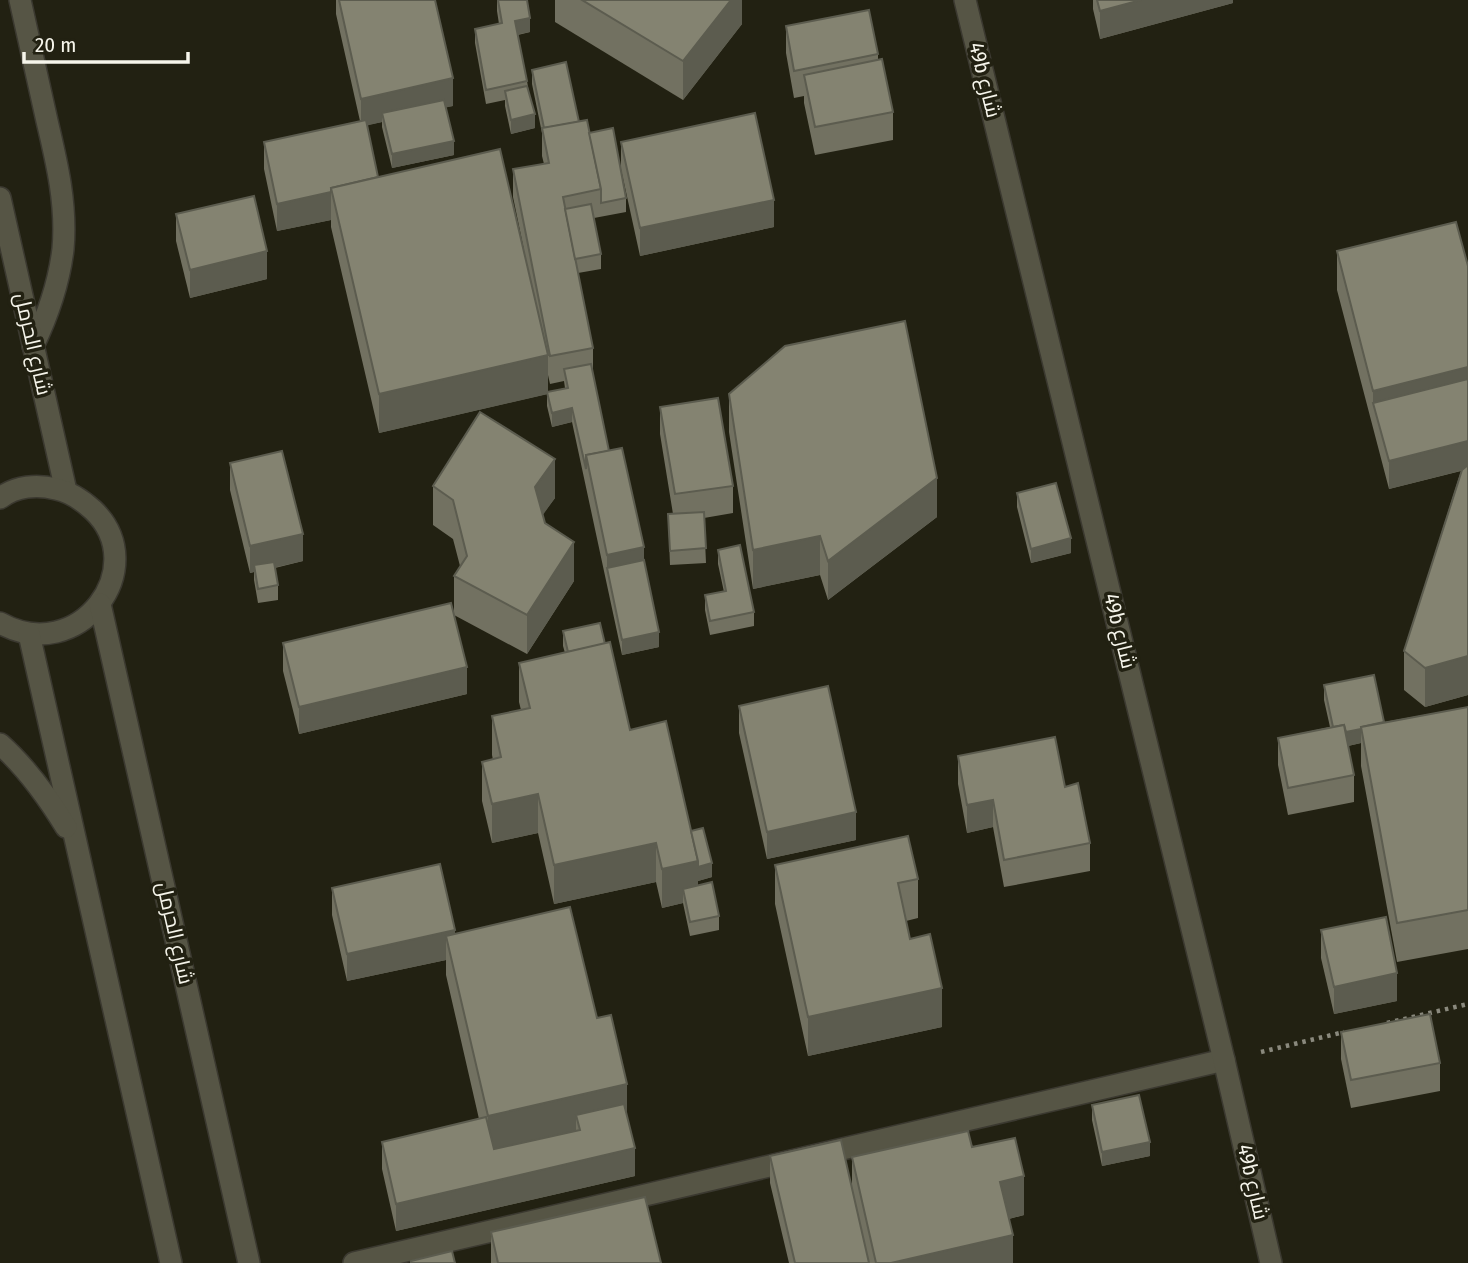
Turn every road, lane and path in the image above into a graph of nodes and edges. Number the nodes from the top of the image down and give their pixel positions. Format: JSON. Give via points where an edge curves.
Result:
{"nodes":[{"id":1,"x":20,"y":0,"type":"edge"},
{"id":2,"x":965,"y":0,"type":"edge"},
{"id":3,"x":0,"y":198,"type":"edge"},
{"id":4,"x":33,"y":346,"type":"junction"},
{"id":5,"x":66,"y":491,"type":"junction"},
{"id":6,"x":0,"y":498,"type":"edge"},
{"id":7,"x":100,"y":604,"type":"junction"},
{"id":8,"x":10,"y":629,"type":"edge"},
{"id":9,"x":0,"y":744,"type":"edge"},
{"id":10,"x":75,"y":840,"type":"junction"},
{"id":11,"x":1468,"y":1004,"type":"edge"},
{"id":12,"x":1387,"y":1023,"type":"edge"},
{"id":13,"x":1346,"y":1032,"type":"edge"},
{"id":14,"x":1224,"y":1060,"type":"junction"},
{"id":15,"x":171,"y":1263,"type":"edge"},
{"id":16,"x":249,"y":1263,"type":"edge"},
{"id":17,"x":354,"y":1263,"type":"edge"},
{"id":18,"x":1271,"y":1263,"type":"edge"}],
"edges":[{"from":1,"to":4,"type":"street","via":[[64,213],[57,282]]},
{"from":2,"to":14,"type":"street","name":"49b شارع"},
{"from":3,"to":4,"type":"street","name":"شارع الحرمل"},
{"from":4,"to":5,"type":"street","name":"شارع الحرمل"},
{"from":5,"to":6,"type":"street","via":[[24,487]]},
{"from":5,"to":7,"type":"street","via":[[96,513],[113,549],[109,587]]},
{"from":7,"to":8,"type":"street","via":[[61,632]]},
{"from":7,"to":16,"type":"street","name":"شارع الحرمل"},
{"from":8,"to":10,"type":"street"},
{"from":9,"to":10,"type":"street","via":[[48,797]]},
{"from":10,"to":15,"type":"street"},
{"from":11,"to":12,"type":"path"},
{"from":13,"to":14,"type":"path"},
{"from":14,"to":17,"type":"street"},
{"from":14,"to":18,"type":"street","name":"49b شارع"}]}
